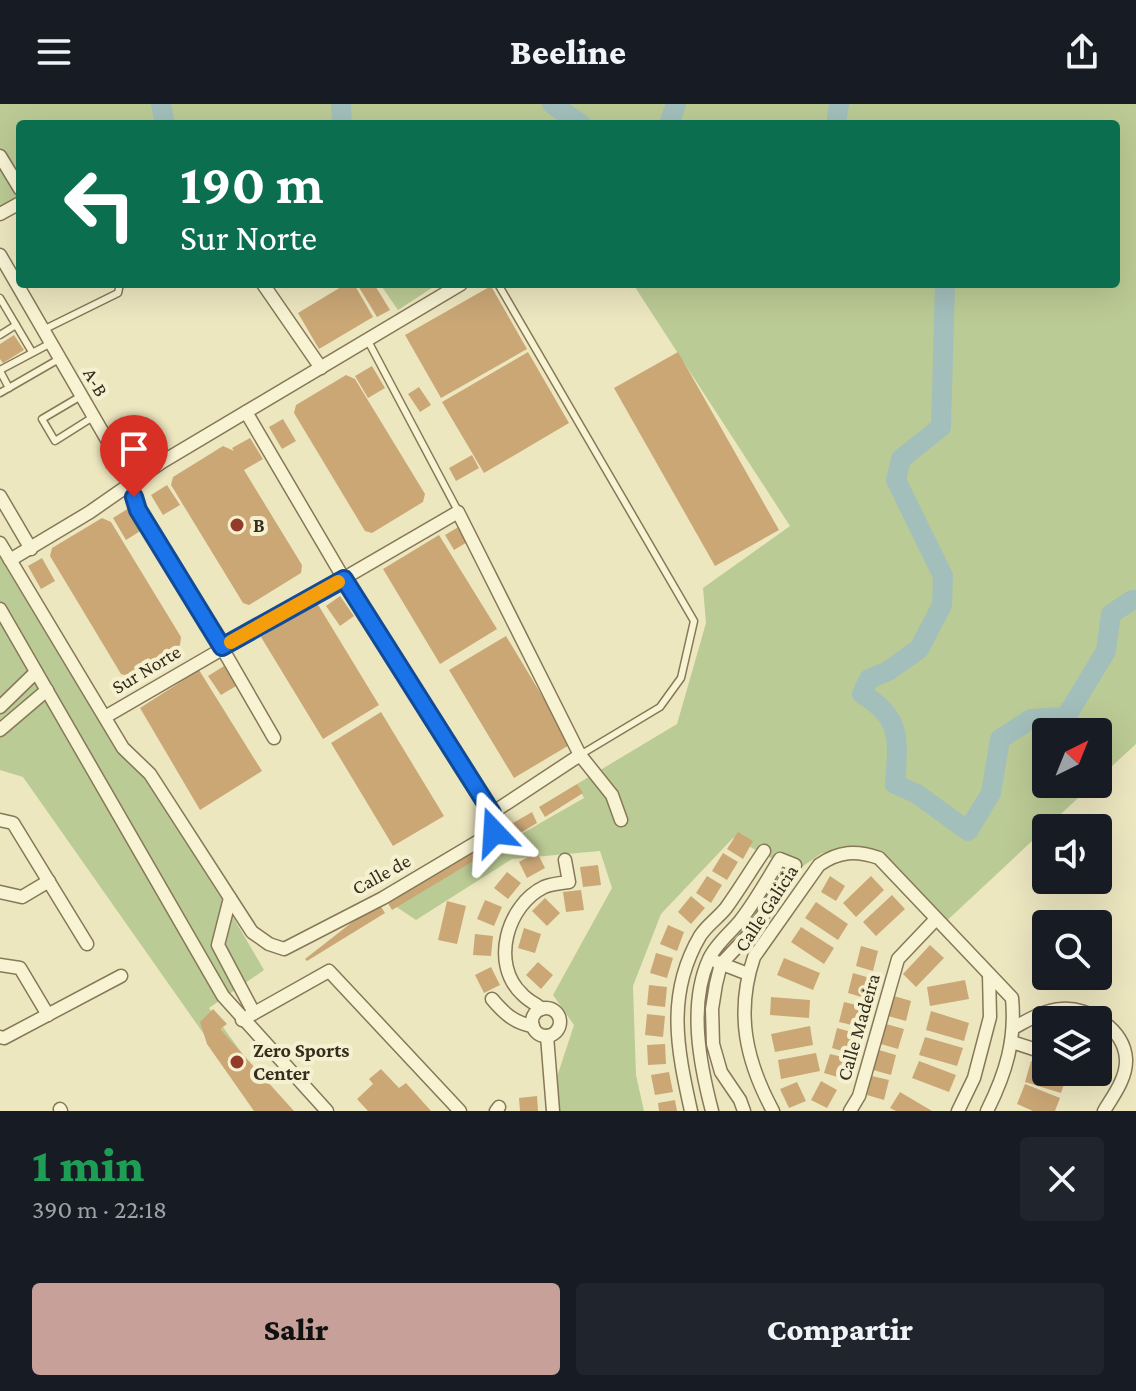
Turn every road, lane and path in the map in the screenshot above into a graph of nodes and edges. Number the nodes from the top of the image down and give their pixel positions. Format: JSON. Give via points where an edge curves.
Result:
{"nodes":[{"id":1,"x":0,"y":156,"type":"edge"},
{"id":2,"x":16,"y":182,"type":"edge"},
{"id":3,"x":0,"y":255,"type":"edge"},
{"id":4,"x":16,"y":283,"type":"edge"},
{"id":5,"x":19,"y":288,"type":"edge"},
{"id":6,"x":119,"y":288,"type":"edge"},
{"id":7,"x":266,"y":288,"type":"edge"},
{"id":8,"x":454,"y":288,"type":"edge"},
{"id":9,"x":500,"y":288,"type":"edge"},
{"id":10,"x":0,"y":298,"type":"edge"},
{"id":11,"x":16,"y":325,"type":"junction"},
{"id":12,"x":43,"y":330,"type":"junction"},
{"id":13,"x":0,"y":335,"type":"edge"},
{"id":14,"x":368,"y":341,"type":"junction"},
{"id":15,"x":51,"y":343,"type":"junction"},
{"id":16,"x":32,"y":352,"type":"junction"},
{"id":17,"x":60,"y":359,"type":"junction"},
{"id":18,"x":321,"y":368,"type":"junction"},
{"id":19,"x":0,"y":370,"type":"edge"},
{"id":20,"x":9,"y":388,"type":"junction"},
{"id":21,"x":0,"y":393,"type":"edge"},
{"id":22,"x":81,"y":396,"type":"junction"},
{"id":23,"x":246,"y":412,"type":"junction"},
{"id":24,"x":93,"y":417,"type":"junction"},
{"id":25,"x":132,"y":483,"type":"junction"},
{"id":26,"x":0,"y":496,"type":"edge"},
{"id":27,"x":458,"y":512,"type":"junction"},
{"id":28,"x":0,"y":543,"type":"edge"},
{"id":29,"x":31,"y":549,"type":"junction"},
{"id":30,"x":10,"y":560,"type":"junction"},
{"id":31,"x":344,"y":579,"type":"junction"},
{"id":32,"x":0,"y":609,"type":"edge"},
{"id":33,"x":222,"y":647,"type":"junction"},
{"id":34,"x":36,"y":672,"type":"junction"},
{"id":35,"x":47,"y":690,"type":"junction"},
{"id":36,"x":0,"y":707,"type":"edge"},
{"id":37,"x":105,"y":717,"type":"junction"},
{"id":38,"x":0,"y":730,"type":"edge"},
{"id":39,"x":274,"y":738,"type":"dead end"},
{"id":40,"x":580,"y":755,"type":"junction"},
{"id":41,"x":492,"y":813,"type":"junction"},
{"id":42,"x":0,"y":820,"type":"edge"},
{"id":43,"x":621,"y":820,"type":"dead end"},
{"id":44,"x":764,"y":851,"type":"dead end"},
{"id":45,"x":565,"y":860,"type":"dead end"},
{"id":46,"x":49,"y":881,"type":"junction"},
{"id":47,"x":0,"y":892,"type":"edge"},
{"id":48,"x":230,"y":898,"type":"junction"},
{"id":49,"x":936,"y":919,"type":"junction"},
{"id":50,"x":87,"y":944,"type":"dead end"},
{"id":51,"x":692,"y":952,"type":"junction"},
{"id":52,"x":715,"y":961,"type":"junction"},
{"id":53,"x":0,"y":965,"type":"edge"},
{"id":54,"x":748,"y":974,"type":"junction"},
{"id":55,"x":989,"y":974,"type":"junction"},
{"id":56,"x":121,"y":976,"type":"dead end"},
{"id":57,"x":492,"y":999,"type":"dead end"},
{"id":58,"x":542,"y":1009,"type":"junction"},
{"id":59,"x":48,"y":1015,"type":"junction"},
{"id":60,"x":248,"y":1017,"type":"junction"},
{"id":61,"x":533,"y":1026,"type":"junction"},
{"id":62,"x":1015,"y":1027,"type":"junction"},
{"id":63,"x":547,"y":1036,"type":"junction"},
{"id":64,"x":0,"y":1037,"type":"edge"},
{"id":65,"x":1012,"y":1042,"type":"junction"},
{"id":66,"x":1032,"y":1048,"type":"edge"},
{"id":67,"x":327,"y":1111,"type":"edge"},
{"id":68,"x":460,"y":1111,"type":"edge"},
{"id":69,"x":553,"y":1111,"type":"edge"},
{"id":70,"x":691,"y":1111,"type":"edge"},
{"id":71,"x":712,"y":1111,"type":"edge"},
{"id":72,"x":744,"y":1111,"type":"edge"},
{"id":73,"x":773,"y":1111,"type":"edge"},
{"id":74,"x":850,"y":1111,"type":"edge"},
{"id":75,"x":958,"y":1111,"type":"edge"},
{"id":76,"x":987,"y":1111,"type":"edge"},
{"id":77,"x":1104,"y":1111,"type":"edge"}],
"edges":[{"from":1,"to":2,"type":"street"},
{"from":3,"to":4,"type":"street","name":"A-B"},
{"from":5,"to":12,"type":"street","name":"A-B"},
{"from":6,"to":12,"type":"lane"},
{"from":7,"to":18,"type":"street"},
{"from":8,"to":14,"type":"street"},
{"from":9,"to":40,"type":"lane","via":[[694,621],[681,678],[660,707]]},
{"from":10,"to":11,"type":"lane"},
{"from":11,"to":13,"type":"lane"},
{"from":11,"to":16,"type":"lane"},
{"from":12,"to":15,"type":"street","name":"A-B"},
{"from":14,"to":18,"type":"street"},
{"from":14,"to":27,"type":"lane"},
{"from":15,"to":16,"type":"lane"},
{"from":15,"to":17,"type":"street","name":"A-B"},
{"from":16,"to":19,"type":"lane"},
{"from":17,"to":20,"type":"lane"},
{"from":17,"to":22,"type":"street","name":"A-B"},
{"from":18,"to":23,"type":"street"},
{"from":19,"to":20,"type":"lane"},
{"from":20,"to":21,"type":"lane"},
{"from":22,"to":24,"type":"street","name":"A-B"},
{"from":22,"to":24,"type":"lane","via":[[42,419],[55,441]]},
{"from":23,"to":25,"type":"street"},
{"from":23,"to":31,"type":"street"},
{"from":24,"to":25,"type":"street","name":"A-B"},
{"from":25,"to":29,"type":"street"},
{"from":25,"to":33,"type":"street","name":"A-B","via":[[138,510]]},
{"from":26,"to":29,"type":"street"},
{"from":27,"to":31,"type":"street","name":"Sur Norte"},
{"from":27,"to":40,"type":"street"},
{"from":28,"to":30,"type":"street"},
{"from":29,"to":30,"type":"street"},
{"from":30,"to":37,"type":"street"},
{"from":31,"to":33,"type":"street","name":"Sur Norte"},
{"from":31,"to":41,"type":"street"},
{"from":32,"to":34,"type":"street"},
{"from":33,"to":37,"type":"street","name":"Sur Norte"},
{"from":33,"to":39,"type":"street","name":"A-B"},
{"from":34,"to":35,"type":"street"},
{"from":34,"to":36,"type":"street"},
{"from":35,"to":38,"type":"street"},
{"from":35,"to":60,"type":"street","via":[[223,996]]},
{"from":37,"to":48,"type":"street","via":[[123,748],[150,774]]},
{"from":40,"to":41,"type":"street"},
{"from":40,"to":43,"type":"street","via":[[612,795]]},
{"from":41,"to":48,"type":"street","name":"Calle de","via":[[494,832],[284,949],[252,932]]},
{"from":42,"to":46,"type":"street","via":[[13,823]]},
{"from":44,"to":51,"type":"street"},
{"from":45,"to":58,"type":"street","via":[[569,882],[530,897],[516,913],[504,949],[507,971],[520,993]]},
{"from":46,"to":47,"type":"street","via":[[22,897]]},
{"from":46,"to":50,"type":"street"},
{"from":48,"to":60,"type":"street","via":[[218,945]]},
{"from":49,"to":54,"type":"street","name":"Calle Galicia","via":[[879,858],[844,852],[819,865],[754,957]]},
{"from":49,"to":55,"type":"street"},
{"from":49,"to":74,"type":"street","name":"Calle Madeira","via":[[898,959],[859,1096]]},
{"from":51,"to":52,"type":"street"},
{"from":51,"to":70,"type":"street","via":[[682,976],[676,1023]]},
{"from":52,"to":52,"type":"street","via":[[754,929],[795,865],[780,859]]},
{"from":52,"to":54,"type":"street"},
{"from":52,"to":71,"type":"street","via":[[701,986],[698,1021]]},
{"from":52,"to":72,"type":"street","via":[[713,1044],[721,1072]]},
{"from":53,"to":59,"type":"street","via":[[20,968]]},
{"from":54,"to":73,"type":"street","name":"Calle Galicia","via":[[744,1037]]},
{"from":55,"to":62,"type":"street","via":[[1012,998]]},
{"from":55,"to":75,"type":"street","via":[[990,1017],[974,1078]]},
{"from":56,"to":59,"type":"street"},
{"from":57,"to":61,"type":"street","via":[[507,1016]]},
{"from":58,"to":61,"type":"street","via":[[535,1013]]},
{"from":58,"to":63,"type":"street","via":[[551,1009],[559,1020]]},
{"from":59,"to":64,"type":"street"},
{"from":60,"to":67,"type":"street"},
{"from":60,"to":68,"type":"street","via":[[329,971]]},
{"from":61,"to":63,"type":"street"},
{"from":62,"to":65,"type":"street"},
{"from":62,"to":77,"type":"street","via":[[1039,1013],[1063,1008],[1104,1021],[1117,1035],[1126,1058],[1121,1083]]},
{"from":63,"to":69,"type":"street"},
{"from":65,"to":66,"type":"street"},
{"from":65,"to":76,"type":"street"}]}
